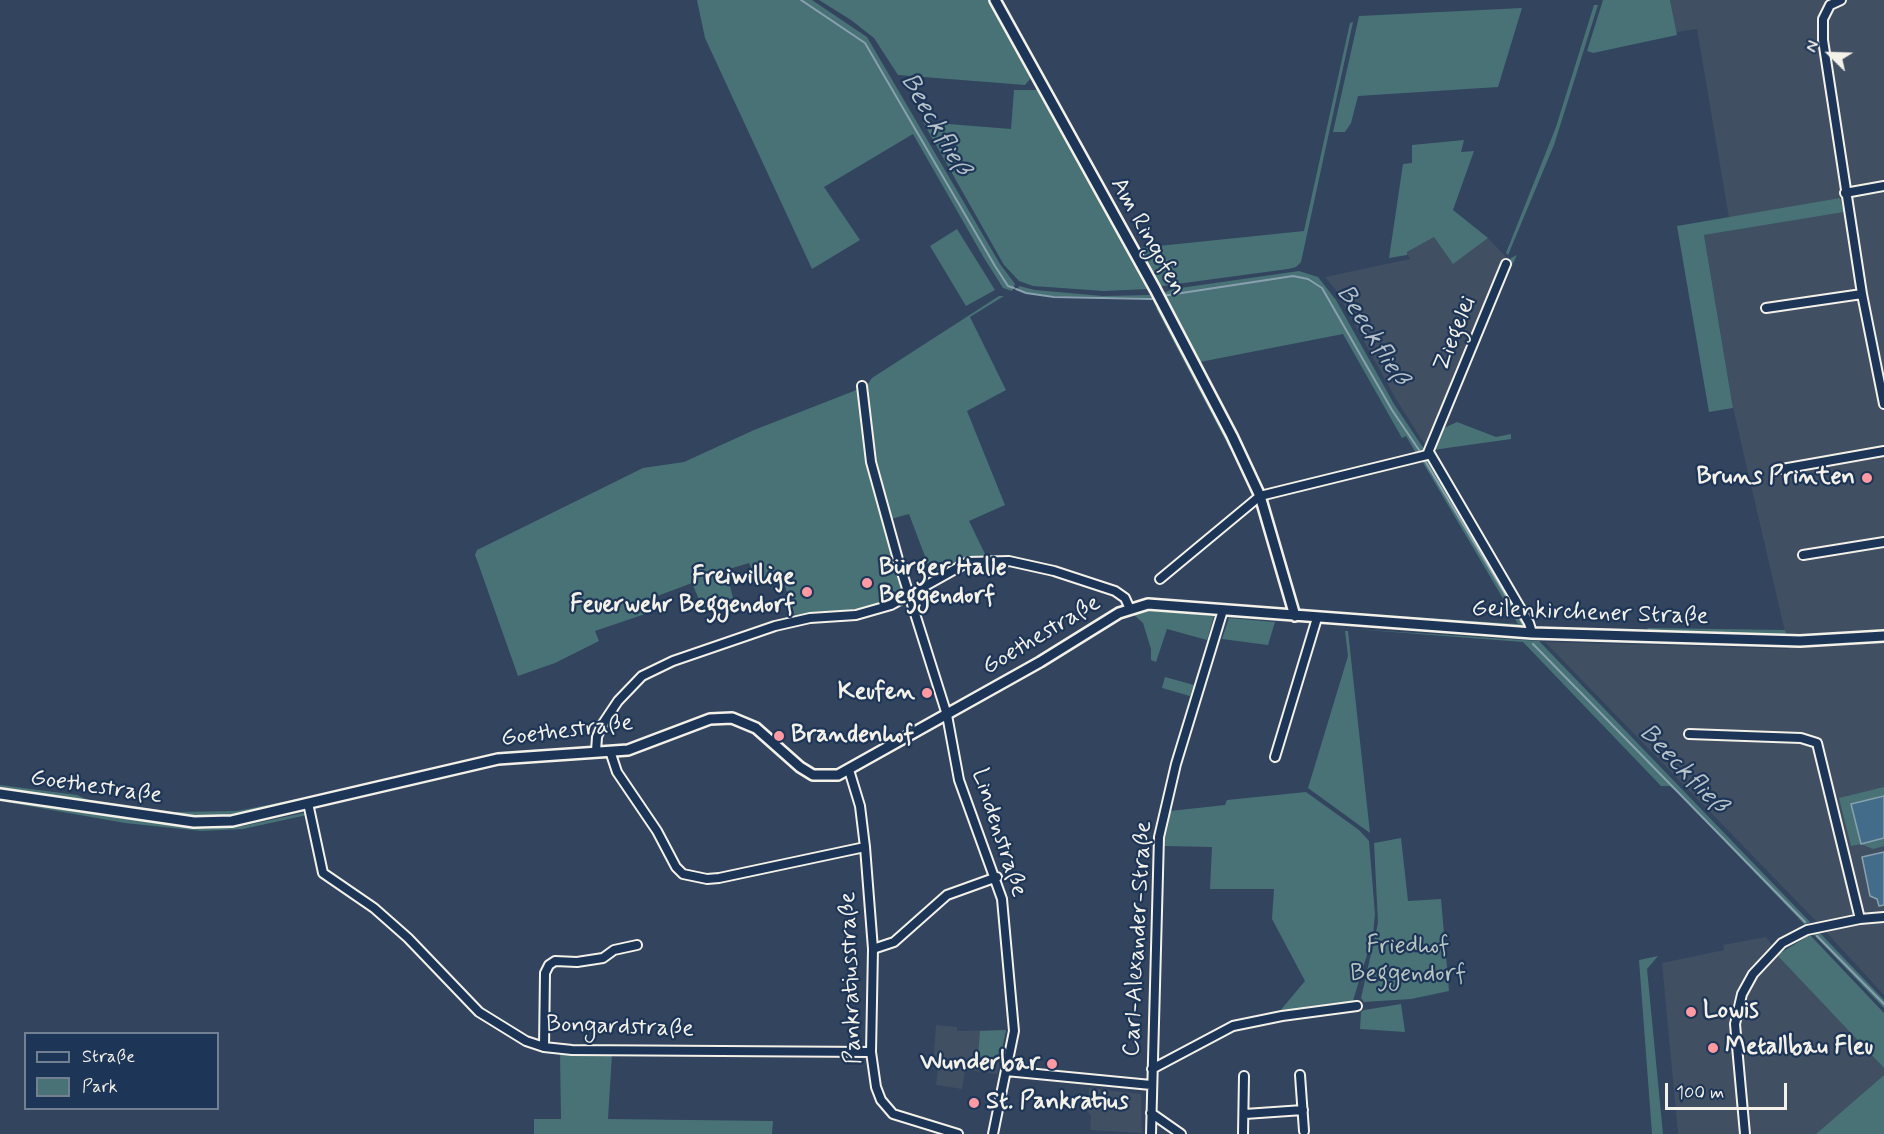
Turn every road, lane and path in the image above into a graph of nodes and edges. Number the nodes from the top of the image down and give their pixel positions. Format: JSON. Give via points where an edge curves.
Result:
{"nodes":[{"id":1,"x":995,"y":0,"type":"edge"},
{"id":2,"x":1841,"y":0,"type":"edge"},
{"id":3,"x":1884,"y":186,"type":"edge"},
{"id":4,"x":1845,"y":193,"type":"junction"},
{"id":5,"x":1506,"y":264,"type":"dead end"},
{"id":6,"x":1862,"y":294,"type":"junction"},
{"id":7,"x":1766,"y":308,"type":"dead end"},
{"id":8,"x":1882,"y":381,"type":"edge"},
{"id":9,"x":862,"y":386,"type":"dead end"},
{"id":10,"x":1884,"y":404,"type":"edge"},
{"id":11,"x":1884,"y":451,"type":"edge"},
{"id":12,"x":1429,"y":452,"type":"junction"},
{"id":13,"x":1782,"y":469,"type":"dead end"},
{"id":14,"x":1260,"y":496,"type":"junction"},
{"id":15,"x":1884,"y":542,"type":"edge"},
{"id":16,"x":1803,"y":555,"type":"dead end"},
{"id":17,"x":1160,"y":579,"type":"dead end"},
{"id":18,"x":910,"y":595,"type":"junction"},
{"id":19,"x":1129,"y":607,"type":"junction"},
{"id":20,"x":1222,"y":610,"type":"junction"},
{"id":21,"x":1295,"y":616,"type":"junction"},
{"id":22,"x":1317,"y":618,"type":"junction"},
{"id":23,"x":1532,"y":633,"type":"junction"},
{"id":24,"x":1884,"y":636,"type":"edge"},
{"id":25,"x":947,"y":715,"type":"junction"},
{"id":26,"x":1689,"y":734,"type":"dead end"},
{"id":27,"x":596,"y":751,"type":"junction"},
{"id":28,"x":610,"y":751,"type":"junction"},
{"id":29,"x":1275,"y":757,"type":"dead end"},
{"id":30,"x":849,"y":771,"type":"junction"},
{"id":31,"x":0,"y":794,"type":"edge"},
{"id":32,"x":308,"y":803,"type":"junction"},
{"id":33,"x":865,"y":847,"type":"junction"},
{"id":34,"x":996,"y":877,"type":"junction"},
{"id":35,"x":1884,"y":917,"type":"edge"},
{"id":36,"x":1860,"y":919,"type":"junction"},
{"id":37,"x":637,"y":945,"type":"dead end"},
{"id":38,"x":873,"y":949,"type":"junction"},
{"id":39,"x":1357,"y":1006,"type":"dead end"},
{"id":40,"x":544,"y":1047,"type":"junction"},
{"id":41,"x":871,"y":1052,"type":"junction"},
{"id":42,"x":1152,"y":1069,"type":"junction"},
{"id":43,"x":1006,"y":1071,"type":"junction"},
{"id":44,"x":1300,"y":1075,"type":"dead end"},
{"id":45,"x":1244,"y":1076,"type":"dead end"},
{"id":46,"x":1151,"y":1085,"type":"junction"},
{"id":47,"x":1303,"y":1110,"type":"junction"},
{"id":48,"x":1151,"y":1113,"type":"junction"},
{"id":49,"x":1245,"y":1114,"type":"junction"},
{"id":50,"x":1304,"y":1131,"type":"dead end"},
{"id":51,"x":958,"y":1134,"type":"edge"},
{"id":52,"x":993,"y":1134,"type":"edge"},
{"id":53,"x":1151,"y":1134,"type":"edge"},
{"id":54,"x":1181,"y":1134,"type":"edge"},
{"id":55,"x":1243,"y":1134,"type":"edge"},
{"id":56,"x":1744,"y":1134,"type":"edge"}],
"edges":[{"from":1,"to":14,"type":"street","name":"Am Ringofen","via":[[1155,289]]},
{"from":2,"to":4,"type":"street","via":[[1830,5],[1823,19],[1823,40]]},
{"from":3,"to":4,"type":"street"},
{"from":4,"to":6,"type":"street"},
{"from":5,"to":12,"type":"street","name":"Ziegelei"},
{"from":6,"to":7,"type":"street"},
{"from":6,"to":8,"type":"street"},
{"from":8,"to":10,"type":"street"},
{"from":9,"to":18,"type":"street","name":"Lindenstraße","via":[[871,462]]},
{"from":11,"to":13,"type":"street"},
{"from":12,"to":14,"type":"street","via":[[1421,458]]},
{"from":12,"to":23,"type":"street"},
{"from":14,"to":17,"type":"street"},
{"from":14,"to":21,"type":"street","name":"Am Ringofen"},
{"from":15,"to":16,"type":"street"},
{"from":18,"to":19,"type":"street","via":[[968,562],[1008,561],[1102,586],[1125,598]]},
{"from":18,"to":25,"type":"street","name":"Lindenstraße"},
{"from":18,"to":27,"type":"street","via":[[856,615],[810,618],[775,626],[673,661],[642,676],[602,724]]},
{"from":19,"to":20,"type":"street","name":"Goethestraße","via":[[1148,604]]},
{"from":19,"to":25,"type":"street","name":"Goethestraße"},
{"from":20,"to":21,"type":"street","name":"Goethestraße"},
{"from":20,"to":42,"type":"street","name":"Carl-Alexander-Straße","via":[[1176,764],[1159,837]]},
{"from":21,"to":22,"type":"street","name":"Geilenkirchener Straße"},
{"from":22,"to":23,"type":"street","name":"Geilenkirchener Straße"},
{"from":22,"to":29,"type":"street"},
{"from":23,"to":24,"type":"street","name":"Geilenkirchener Straße","via":[[1800,640]]},
{"from":25,"to":30,"type":"street","name":"Goethestraße"},
{"from":25,"to":34,"type":"street","name":"Lindenstraße","via":[[965,800]]},
{"from":26,"to":36,"type":"street","via":[[1801,738],[1817,743]]},
{"from":27,"to":28,"type":"street","name":"Goethestraße"},
{"from":27,"to":32,"type":"street","name":"Goethestraße","via":[[498,759]]},
{"from":28,"to":30,"type":"street","name":"Goethestraße","via":[[628,750],[711,719],[732,718],[756,728],[813,775],[824,777]]},
{"from":28,"to":33,"type":"street","via":[[617,772],[683,874],[719,878]]},
{"from":30,"to":33,"type":"street","name":"Pankratiusstraße","via":[[860,806]]},
{"from":31,"to":32,"type":"street","name":"Goethestraße","via":[[194,822],[232,821]]},
{"from":32,"to":40,"type":"street","name":"Bongardstraße","via":[[322,873],[400,930],[478,1012],[504,1030]]},
{"from":33,"to":38,"type":"street","name":"Pankratiusstraße"},
{"from":34,"to":38,"type":"street","via":[[947,895],[894,942]]},
{"from":34,"to":43,"type":"street","name":"Lindenstraße","via":[[1002,899],[1014,1031]]},
{"from":35,"to":36,"type":"street"},
{"from":36,"to":56,"type":"street","via":[[1807,930],[1790,939],[1768,955],[1742,994],[1736,1024]]},
{"from":37,"to":40,"type":"street","via":[[614,950],[603,958],[555,961],[549,965],[545,973]]},
{"from":38,"to":41,"type":"street","name":"Pankratiusstraße"},
{"from":39,"to":42,"type":"street","via":[[1233,1026]]},
{"from":40,"to":41,"type":"street","name":"Bongardstraße"},
{"from":41,"to":51,"type":"street","name":"Pankratiusstraße","via":[[876,1087],[893,1114]]},
{"from":42,"to":46,"type":"street","name":"Carl-Alexander-Straße"},
{"from":43,"to":46,"type":"street"},
{"from":43,"to":52,"type":"street","name":"Lindenstraße"},
{"from":44,"to":47,"type":"street"},
{"from":45,"to":49,"type":"street"},
{"from":46,"to":48,"type":"street","name":"Carl-Alexander-Straße"},
{"from":47,"to":49,"type":"street"},
{"from":47,"to":50,"type":"street"},
{"from":48,"to":53,"type":"street","name":"Carl-Alexander-Straße"},
{"from":48,"to":54,"type":"street"},
{"from":49,"to":55,"type":"street"}]}
